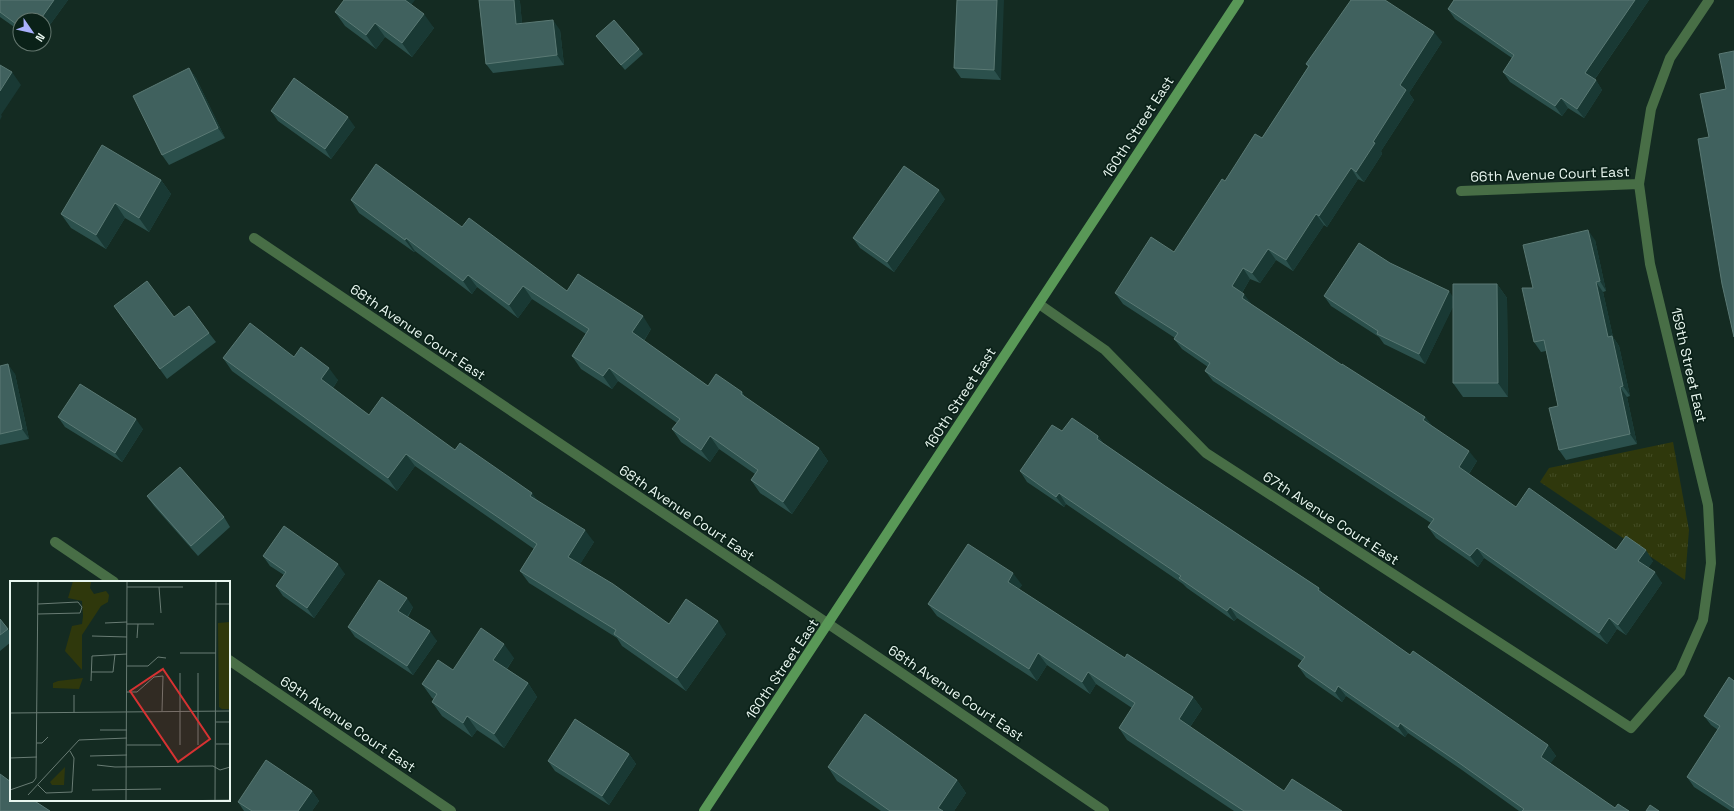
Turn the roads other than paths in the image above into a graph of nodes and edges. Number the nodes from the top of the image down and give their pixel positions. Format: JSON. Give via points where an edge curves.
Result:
{"nodes":[{"id":1,"x":1239,"y":0,"type":"edge"},
{"id":2,"x":1709,"y":0,"type":"edge"},
{"id":3,"x":1640,"y":184,"type":"junction"},
{"id":4,"x":1461,"y":191,"type":"dead end"},
{"id":5,"x":254,"y":238,"type":"dead end"},
{"id":6,"x":1039,"y":304,"type":"junction"},
{"id":7,"x":55,"y":542,"type":"dead end"},
{"id":8,"x":113,"y":581,"type":"edge"},
{"id":9,"x":828,"y":625,"type":"junction"},
{"id":10,"x":230,"y":661,"type":"edge"},
{"id":11,"x":1631,"y":728,"type":"joint"},
{"id":12,"x":451,"y":811,"type":"edge"},
{"id":13,"x":704,"y":811,"type":"edge"},
{"id":14,"x":1104,"y":811,"type":"edge"}],
"edges":[{"from":1,"to":6,"type":"main road","name":"160th Street East"},
{"from":2,"to":3,"type":"street","name":"159th Street East","via":[[1670,58],[1651,109]]},
{"from":3,"to":4,"type":"street","name":"66th Avenue Court East"},
{"from":3,"to":11,"type":"street","name":"159th Street East","via":[[1650,264],[1708,506],[1711,563],[1703,620],[1680,672]]},
{"from":5,"to":9,"type":"street","name":"68th Avenue Court East"},
{"from":6,"to":9,"type":"main road","name":"160th Street East"},
{"from":6,"to":11,"type":"street","name":"67th Avenue Court East","via":[[1105,350],[1154,403],[1206,453]]},
{"from":7,"to":8,"type":"street"},
{"from":9,"to":13,"type":"main road","name":"160th Street East"},
{"from":9,"to":14,"type":"street","name":"68th Avenue Court East"},
{"from":10,"to":12,"type":"street","name":"69th Avenue Court East"}]}
